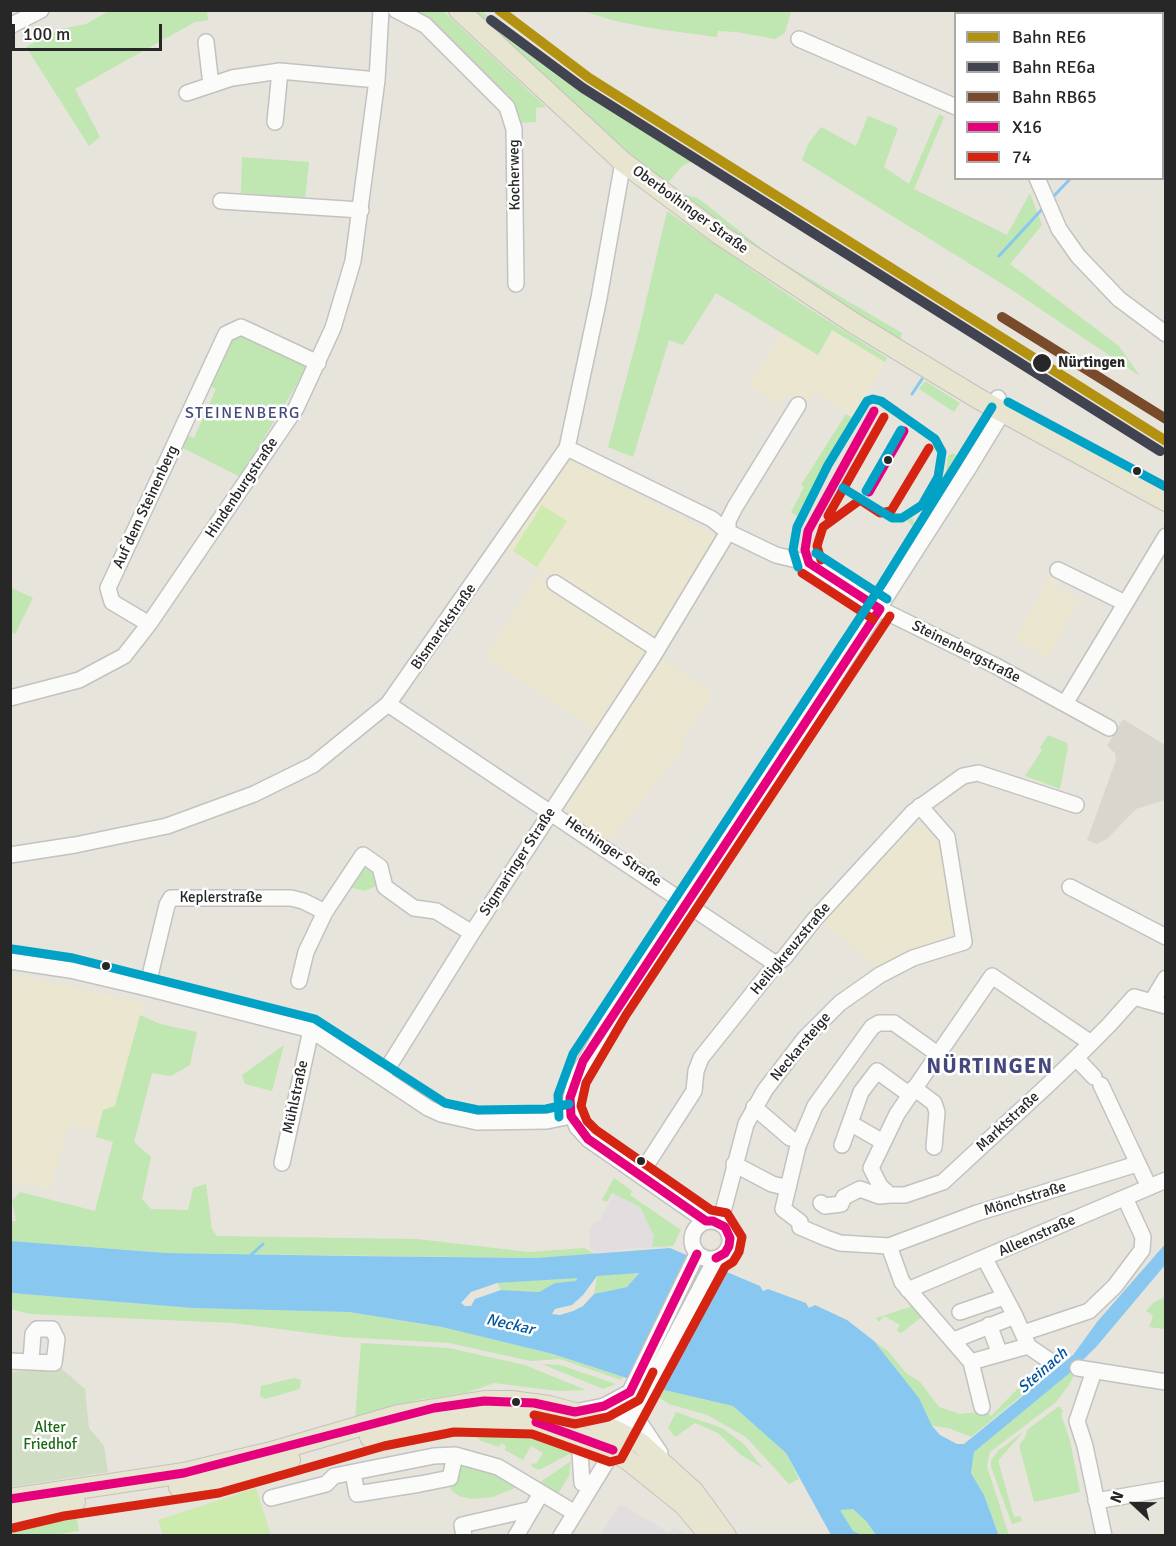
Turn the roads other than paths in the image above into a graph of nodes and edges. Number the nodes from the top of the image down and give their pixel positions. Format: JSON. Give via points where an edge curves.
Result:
{"nodes":[{"id":1,"x":41,"y":10,"type":"edge"},
{"id":2,"x":381,"y":10,"type":"edge"},
{"id":3,"x":396,"y":10,"type":"edge"},
{"id":4,"x":459,"y":10,"type":"edge"},
{"id":5,"x":10,"y":26,"type":"edge"},
{"id":6,"x":799,"y":39,"type":"dead end"},
{"id":7,"x":206,"y":42,"type":"dead end"},
{"id":8,"x":280,"y":71,"type":"junction"},
{"id":9,"x":377,"y":80,"type":"junction"},
{"id":10,"x":211,"y":85,"type":"junction"},
{"id":11,"x":187,"y":93,"type":"dead end"},
{"id":12,"x":954,"y":106,"type":"edge"},
{"id":13,"x":275,"y":122,"type":"dead end"},
{"id":14,"x":623,"y":162,"type":"junction"},
{"id":15,"x":1038,"y":180,"type":"edge"},
{"id":16,"x":221,"y":201,"type":"dead end"},
{"id":17,"x":361,"y":210,"type":"junction"},
{"id":18,"x":516,"y":284,"type":"dead end"},
{"id":19,"x":1166,"y":334,"type":"edge"},
{"id":20,"x":318,"y":363,"type":"junction"},
{"id":21,"x":798,"y":405,"type":"dead end"},
{"id":22,"x":1000,"y":405,"type":"junction"},
{"id":23,"x":567,"y":448,"type":"junction"},
{"id":24,"x":1166,"y":491,"type":"edge"},
{"id":25,"x":1166,"y":501,"type":"edge"},
{"id":26,"x":728,"y":532,"type":"junction"},
{"id":27,"x":1166,"y":536,"type":"edge"},
{"id":28,"x":1058,"y":570,"type":"dead end"},
{"id":29,"x":555,"y":583,"type":"dead end"},
{"id":30,"x":1125,"y":603,"type":"junction"},
{"id":31,"x":880,"y":609,"type":"junction"},
{"id":32,"x":150,"y":624,"type":"junction"},
{"id":33,"x":657,"y":649,"type":"junction"},
{"id":34,"x":10,"y":698,"type":"edge"},
{"id":35,"x":1066,"y":702,"type":"junction"},
{"id":36,"x":388,"y":704,"type":"junction"},
{"id":37,"x":1109,"y":728,"type":"dead end"},
{"id":38,"x":1076,"y":805,"type":"dead end"},
{"id":39,"x":920,"y":806,"type":"junction"},
{"id":40,"x":551,"y":811,"type":"junction"},
{"id":41,"x":10,"y":855,"type":"edge"},
{"id":42,"x":1070,"y":887,"type":"dead end"},
{"id":43,"x":687,"y":903,"type":"junction"},
{"id":44,"x":325,"y":912,"type":"junction"},
{"id":45,"x":472,"y":933,"type":"junction"},
{"id":46,"x":1166,"y":937,"type":"edge"},
{"id":47,"x":10,"y":961,"type":"edge"},
{"id":48,"x":776,"y":964,"type":"junction"},
{"id":49,"x":1166,"y":978,"type":"edge"},
{"id":50,"x":299,"y":981,"type":"dead end"},
{"id":51,"x":147,"y":988,"type":"junction"},
{"id":52,"x":1159,"y":1004,"type":"edge"},
{"id":53,"x":311,"y":1030,"type":"junction"},
{"id":54,"x":1091,"y":1043,"type":"junction"},
{"id":55,"x":939,"y":1055,"type":"junction"},
{"id":56,"x":1076,"y":1058,"type":"junction"},
{"id":57,"x":382,"y":1077,"type":"junction"},
{"id":58,"x":912,"y":1092,"type":"junction"},
{"id":59,"x":754,"y":1107,"type":"junction"},
{"id":60,"x":572,"y":1116,"type":"junction"},
{"id":61,"x":850,"y":1123,"type":"junction"},
{"id":62,"x":790,"y":1138,"type":"dead end"},
{"id":63,"x":883,"y":1142,"type":"junction"},
{"id":64,"x":842,"y":1144,"type":"dead end"},
{"id":65,"x":934,"y":1147,"type":"dead end"},
{"id":66,"x":282,"y":1163,"type":"dead end"},
{"id":67,"x":734,"y":1164,"type":"junction"},
{"id":68,"x":1137,"y":1164,"type":"junction"},
{"id":69,"x":640,"y":1175,"type":"junction"},
{"id":70,"x":1166,"y":1180,"type":"edge"},
{"id":71,"x":1149,"y":1187,"type":"junction"},
{"id":72,"x":788,"y":1188,"type":"junction"},
{"id":73,"x":890,"y":1195,"type":"junction"},
{"id":74,"x":1125,"y":1198,"type":"junction"},
{"id":75,"x":821,"y":1203,"type":"dead end"},
{"id":76,"x":707,"y":1225,"type":"junction"},
{"id":77,"x":890,"y":1245,"type":"junction"},
{"id":78,"x":697,"y":1255,"type":"junction"},
{"id":79,"x":985,"y":1259,"type":"junction"},
{"id":80,"x":715,"y":1261,"type":"junction"},
{"id":81,"x":908,"y":1290,"type":"junction"},
{"id":82,"x":1004,"y":1297,"type":"junction"},
{"id":83,"x":960,"y":1312,"type":"dead end"},
{"id":84,"x":1014,"y":1316,"type":"junction"},
{"id":85,"x":989,"y":1325,"type":"junction"},
{"id":86,"x":954,"y":1340,"type":"junction"},
{"id":87,"x":1025,"y":1340,"type":"junction"},
{"id":88,"x":1000,"y":1354,"type":"junction"},
{"id":89,"x":31,"y":1360,"type":"dead end"},
{"id":90,"x":10,"y":1361,"type":"edge"},
{"id":91,"x":1050,"y":1361,"type":"dead end"},
{"id":92,"x":971,"y":1362,"type":"junction"},
{"id":93,"x":1078,"y":1368,"type":"dead end"},
{"id":94,"x":1094,"y":1371,"type":"junction"},
{"id":95,"x":1166,"y":1382,"type":"edge"},
{"id":96,"x":636,"y":1400,"type":"junction"},
{"id":97,"x":982,"y":1407,"type":"dead end"},
{"id":98,"x":574,"y":1412,"type":"junction"},
{"id":99,"x":618,"y":1430,"type":"junction"},
{"id":100,"x":567,"y":1431,"type":"junction"},
{"id":101,"x":609,"y":1448,"type":"junction"},
{"id":102,"x":455,"y":1455,"type":"junction"},
{"id":103,"x":665,"y":1472,"type":"junction"},
{"id":104,"x":353,"y":1473,"type":"junction"},
{"id":105,"x":582,"y":1483,"type":"junction"},
{"id":106,"x":1166,"y":1489,"type":"edge"},
{"id":107,"x":541,"y":1493,"type":"junction"},
{"id":108,"x":10,"y":1498,"type":"edge"},
{"id":109,"x":271,"y":1498,"type":"dead end"},
{"id":110,"x":1096,"y":1502,"type":"junction"},
{"id":111,"x":531,"y":1509,"type":"junction"},
{"id":112,"x":571,"y":1510,"type":"junction"},
{"id":113,"x":10,"y":1516,"type":"edge"},
{"id":114,"x":464,"y":1536,"type":"edge"},
{"id":115,"x":516,"y":1536,"type":"edge"},
{"id":116,"x":553,"y":1536,"type":"edge"},
{"id":117,"x":561,"y":1536,"type":"edge"},
{"id":118,"x":710,"y":1536,"type":"edge"},
{"id":119,"x":726,"y":1536,"type":"edge"},
{"id":120,"x":1104,"y":1536,"type":"edge"}],
"edges":[{"from":1,"to":5,"type":"street"},
{"from":2,"to":9,"type":"street","name":"Hindenburgstraße"},
{"from":3,"to":18,"type":"street","name":"Kocherweg","via":[[424,25],[507,107],[514,129]]},
{"from":4,"to":14,"type":"main road","name":"Oberboihinger Straße"},
{"from":6,"to":12,"type":"street"},
{"from":7,"to":10,"type":"street"},
{"from":8,"to":9,"type":"street"},
{"from":8,"to":10,"type":"street"},
{"from":8,"to":13,"type":"street"},
{"from":9,"to":17,"type":"street","name":"Hindenburgstraße"},
{"from":10,"to":11,"type":"street"},
{"from":14,"to":22,"type":"main road","name":"Oberboihinger Straße","via":[[719,234],[863,329]]},
{"from":14,"to":23,"type":"street","name":"Bismarckstraße"},
{"from":15,"to":19,"type":"street","via":[[1059,230],[1097,279]]},
{"from":16,"to":17,"type":"street"},
{"from":17,"to":20,"type":"street","name":"Hindenburgstraße","via":[[353,261]]},
{"from":20,"to":32,"type":"street","name":"Hindenburgstraße","via":[[296,408]]},
{"from":20,"to":32,"type":"street","name":"Auf dem Steinenberg","via":[[241,327],[226,334],[108,588],[112,602]]},
{"from":21,"to":26,"type":"street","name":"Sigmaringer Straße","via":[[735,507]]},
{"from":22,"to":24,"type":"main road","via":[[1026,412]]},
{"from":22,"to":25,"type":"main road","name":"Oberboihinger Straße"},
{"from":22,"to":31,"type":"street"},
{"from":23,"to":26,"type":"street","name":"Steinenbergstraße","via":[[712,519]]},
{"from":23,"to":36,"type":"street","name":"Bismarckstraße"},
{"from":26,"to":31,"type":"street","name":"Steinenbergstraße","via":[[776,555],[809,563]]},
{"from":26,"to":33,"type":"street","name":"Sigmaringer Straße"},
{"from":27,"to":30,"type":"street"},
{"from":28,"to":30,"type":"street"},
{"from":29,"to":33,"type":"street"},
{"from":30,"to":35,"type":"street"},
{"from":31,"to":35,"type":"street","name":"Steinenbergstraße"},
{"from":31,"to":43,"type":"street"},
{"from":32,"to":34,"type":"street","name":"Hindenburgstraße","via":[[124,656],[79,680]]},
{"from":33,"to":40,"type":"street","name":"Sigmaringer Straße"},
{"from":35,"to":37,"type":"street","name":"Steinenbergstraße"},
{"from":36,"to":40,"type":"street","name":"Hechinger Straße"},
{"from":36,"to":41,"type":"street","name":"Bismarckstraße","via":[[313,765],[254,794],[167,826]]},
{"from":38,"to":39,"type":"street","name":"Heiligkreuzstraße","via":[[978,773],[963,776]]},
{"from":39,"to":48,"type":"street","name":"Heiligkreuzstraße"},
{"from":39,"to":59,"type":"street","name":"Neckarsteige","via":[[947,837],[964,942],[893,967],[840,1003],[805,1038]]},
{"from":40,"to":43,"type":"street","name":"Hechinger Straße"},
{"from":40,"to":45,"type":"street","name":"Sigmaringer Straße"},
{"from":42,"to":46,"type":"street"},
{"from":43,"to":48,"type":"street","name":"Hechinger Straße"},
{"from":43,"to":60,"type":"street","via":[[583,1061],[570,1098]]},
{"from":44,"to":45,"type":"street","via":[[363,855],[380,867],[385,887],[414,909],[436,911]]},
{"from":44,"to":50,"type":"street","via":[[306,952]]},
{"from":44,"to":51,"type":"street","name":"Keplerstraße","via":[[291,898],[171,898]]},
{"from":45,"to":57,"type":"street","name":"Sigmaringer Straße"},
{"from":47,"to":51,"type":"street"},
{"from":48,"to":69,"type":"street","name":"Heiligkreuzstraße","via":[[701,1058],[694,1091]]},
{"from":49,"to":52,"type":"street"},
{"from":51,"to":53,"type":"street"},
{"from":52,"to":54,"type":"street","name":"Marktstraße","via":[[1134,997]]},
{"from":53,"to":57,"type":"street"},
{"from":53,"to":66,"type":"street","name":"Mühlstraße"},
{"from":54,"to":55,"type":"street","via":[[992,976]]},
{"from":54,"to":56,"type":"street","name":"Marktstraße"},
{"from":55,"to":58,"type":"street"},
{"from":55,"to":72,"type":"street","via":[[894,1023],[879,1023],[816,1106],[798,1146]]},
{"from":56,"to":68,"type":"street","via":[[1097,1081]]},
{"from":56,"to":73,"type":"street","name":"Marktstraße","via":[[943,1182],[905,1195]]},
{"from":57,"to":60,"type":"street","via":[[428,1108],[470,1121],[547,1121]]},
{"from":58,"to":61,"type":"street","via":[[877,1071],[861,1092]]},
{"from":58,"to":63,"type":"street"},
{"from":58,"to":65,"type":"street","via":[[934,1103]]},
{"from":59,"to":62,"type":"street"},
{"from":59,"to":67,"type":"street","name":"Neckarsteige"},
{"from":60,"to":69,"type":"street","via":[[588,1139]]},
{"from":61,"to":63,"type":"street"},
{"from":61,"to":64,"type":"street"},
{"from":63,"to":73,"type":"street","via":[[871,1168]]},
{"from":67,"to":72,"type":"street"},
{"from":67,"to":76,"type":"street","name":"Neckarsteige"},
{"from":68,"to":71,"type":"street"},
{"from":68,"to":77,"type":"street","name":"Mönchstraße","via":[[977,1213]]},
{"from":69,"to":76,"type":"street"},
{"from":70,"to":71,"type":"street","name":"Alleenstraße"},
{"from":71,"to":74,"type":"street","name":"Alleenstraße"},
{"from":72,"to":77,"type":"street","name":"Mönchstraße","via":[[783,1209],[800,1222],[800,1227],[833,1240],[867,1246]]},
{"from":73,"to":75,"type":"street","via":[[879,1196],[860,1189],[844,1197],[841,1204]]},
{"from":74,"to":79,"type":"street","name":"Alleenstraße"},
{"from":74,"to":87,"type":"street","via":[[1143,1237],[1142,1250],[1095,1308]]},
{"from":76,"to":78,"type":"street","via":[[692,1242]]},
{"from":76,"to":80,"type":"street","via":[[728,1232],[729,1246]]},
{"from":77,"to":81,"type":"street"},
{"from":78,"to":80,"type":"street"},
{"from":78,"to":96,"type":"street"},
{"from":79,"to":81,"type":"street","name":"Alleenstraße"},
{"from":79,"to":82,"type":"street"},
{"from":80,"to":96,"type":"street"},
{"from":81,"to":86,"type":"street"},
{"from":82,"to":83,"type":"street"},
{"from":82,"to":84,"type":"street"},
{"from":84,"to":85,"type":"street"},
{"from":84,"to":87,"type":"street"},
{"from":85,"to":86,"type":"street"},
{"from":85,"to":88,"type":"street"},
{"from":86,"to":92,"type":"street"},
{"from":87,"to":88,"type":"street"},
{"from":87,"to":91,"type":"street"},
{"from":88,"to":92,"type":"street"},
{"from":89,"to":90,"type":"street"},
{"from":92,"to":97,"type":"street"},
{"from":93,"to":94,"type":"street"},
{"from":94,"to":95,"type":"street"},
{"from":94,"to":110,"type":"street","via":[[1077,1421],[1086,1446]]},
{"from":96,"to":98,"type":"street"},
{"from":96,"to":99,"type":"street"},
{"from":96,"to":103,"type":"street","via":[[640,1423],[659,1451]]},
{"from":98,"to":99,"type":"main road"},
{"from":98,"to":108,"type":"main road","via":[[511,1401],[434,1408],[203,1469]]},
{"from":99,"to":101,"type":"street"},
{"from":99,"to":103,"type":"main road"},
{"from":100,"to":101,"type":"main road"},
{"from":100,"to":105,"type":"street","via":[[580,1452]]},
{"from":100,"to":113,"type":"main road","via":[[516,1419],[453,1420],[381,1434],[216,1481],[62,1504]]},
{"from":101,"to":103,"type":"main road"},
{"from":101,"to":105,"type":"street"},
{"from":101,"to":112,"type":"street"},
{"from":102,"to":104,"type":"street"},
{"from":102,"to":104,"type":"street","via":[[450,1478],[420,1484],[357,1494]]},
{"from":102,"to":107,"type":"street","via":[[498,1467]]},
{"from":103,"to":118,"type":"main road","via":[[684,1505]]},
{"from":103,"to":119,"type":"main road","via":[[706,1505]]},
{"from":104,"to":109,"type":"street"},
{"from":105,"to":112,"type":"street"},
{"from":106,"to":110,"type":"street"},
{"from":107,"to":111,"type":"street"},
{"from":107,"to":112,"type":"street"},
{"from":110,"to":120,"type":"street"},
{"from":111,"to":114,"type":"street","via":[[462,1525]]},
{"from":111,"to":115,"type":"street"},
{"from":112,"to":116,"type":"street"},
{"from":112,"to":117,"type":"street"}]}
